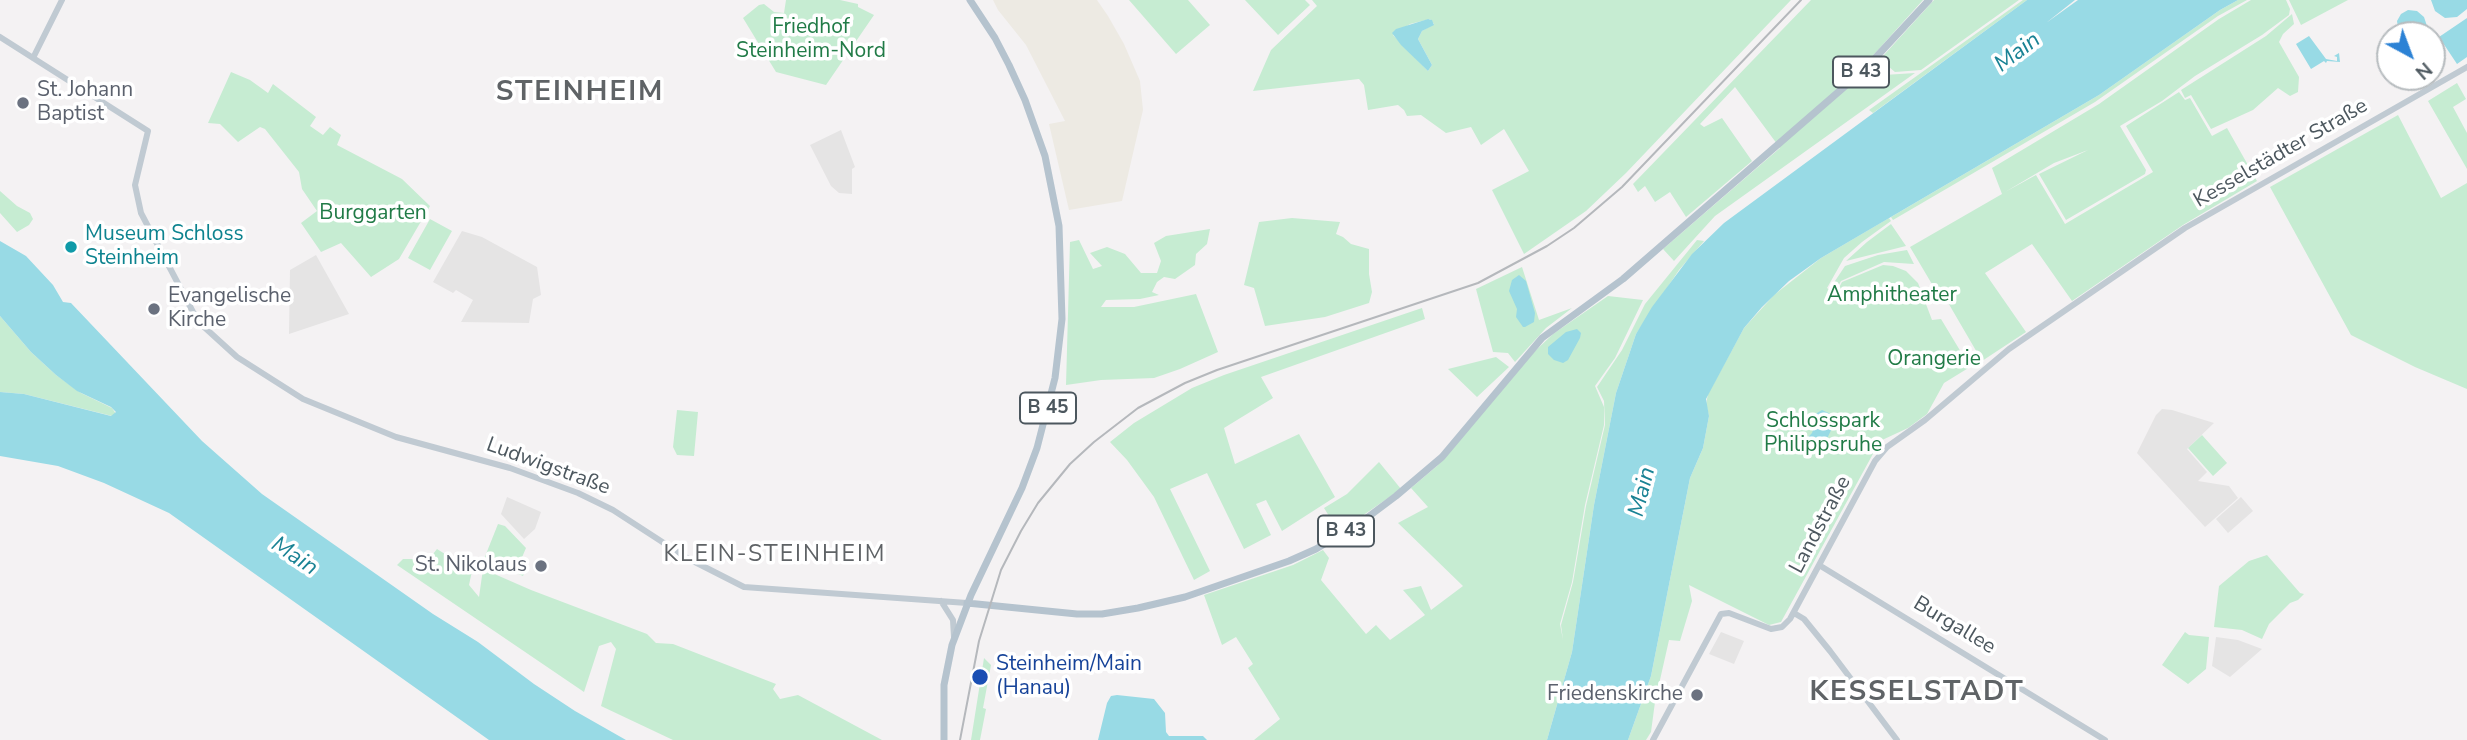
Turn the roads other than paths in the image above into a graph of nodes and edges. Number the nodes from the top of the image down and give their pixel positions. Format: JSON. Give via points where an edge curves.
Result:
{"nodes":[{"id":1,"x":62,"y":0,"type":"edge"},
{"id":2,"x":970,"y":0,"type":"edge"},
{"id":3,"x":1928,"y":0,"type":"edge"},
{"id":4,"x":0,"y":37,"type":"edge"},
{"id":5,"x":33,"y":58,"type":"junction"},
{"id":6,"x":2467,"y":67,"type":"edge"},
{"id":7,"x":2185,"y":229,"type":"joint"},
{"id":8,"x":1819,"y":565,"type":"junction"},
{"id":9,"x":1831,"y":572,"type":"junction"},
{"id":10,"x":1812,"y":579,"type":"junction"},
{"id":11,"x":974,"y":587,"type":"junction"},
{"id":12,"x":940,"y":601,"type":"junction"},
{"id":13,"x":967,"y":603,"type":"junction"},
{"id":14,"x":988,"y":605,"type":"junction"},
{"id":15,"x":1794,"y":613,"type":"junction"},
{"id":16,"x":954,"y":638,"type":"junction"},
{"id":17,"x":944,"y":740,"type":"edge"},
{"id":18,"x":1653,"y":740,"type":"edge"},
{"id":19,"x":1897,"y":740,"type":"edge"},
{"id":20,"x":2105,"y":740,"type":"edge"}],
"edges":[{"from":1,"to":5,"type":"main road"},
{"from":2,"to":11,"type":"main road","number":"B 45","via":[[1009,65],[1039,137],[1057,216],[1062,288],[1055,378],[1041,436],[1022,488]]},
{"from":3,"to":14,"type":"main road","number":"B 43","via":[[1876,58],[1606,292],[1536,344],[1435,464],[1384,506],[1316,549],[1192,595],[1102,614]]},
{"from":4,"to":5,"type":"main road"},
{"from":5,"to":12,"type":"main road","name":"Ludwigstraße","via":[[148,131],[135,185],[141,214],[192,312],[240,360],[303,399],[396,437],[510,468],[578,493],[613,510],[682,556],[744,587]]},
{"from":6,"to":7,"type":"main road","name":"Kesselstädter Straße"},
{"from":7,"to":8,"type":"main road","name":"Landstraße","via":[[2008,349],[1887,447]]},
{"from":8,"to":9,"type":"main road","name":"Burgallee"},
{"from":8,"to":10,"type":"main road","name":"Landstraße"},
{"from":9,"to":10,"type":"main road"},
{"from":9,"to":20,"type":"main road","name":"Burgallee"},
{"from":10,"to":15,"type":"main road","name":"Landstraße"},
{"from":11,"to":13,"type":"main road","number":"B 45"},
{"from":11,"to":14,"type":"main road"},
{"from":12,"to":13,"type":"main road","name":"Ludwigstraße"},
{"from":12,"to":16,"type":"main road","via":[[953,620]]},
{"from":13,"to":14,"type":"main road","number":"B 43"},
{"from":13,"to":16,"type":"main road"},
{"from":15,"to":18,"type":"main road","via":[[1783,626],[1771,629],[1729,613],[1718,616]]},
{"from":15,"to":19,"type":"main road","via":[[1830,651]]},
{"from":16,"to":17,"type":"main road","via":[[944,685]]}]}
